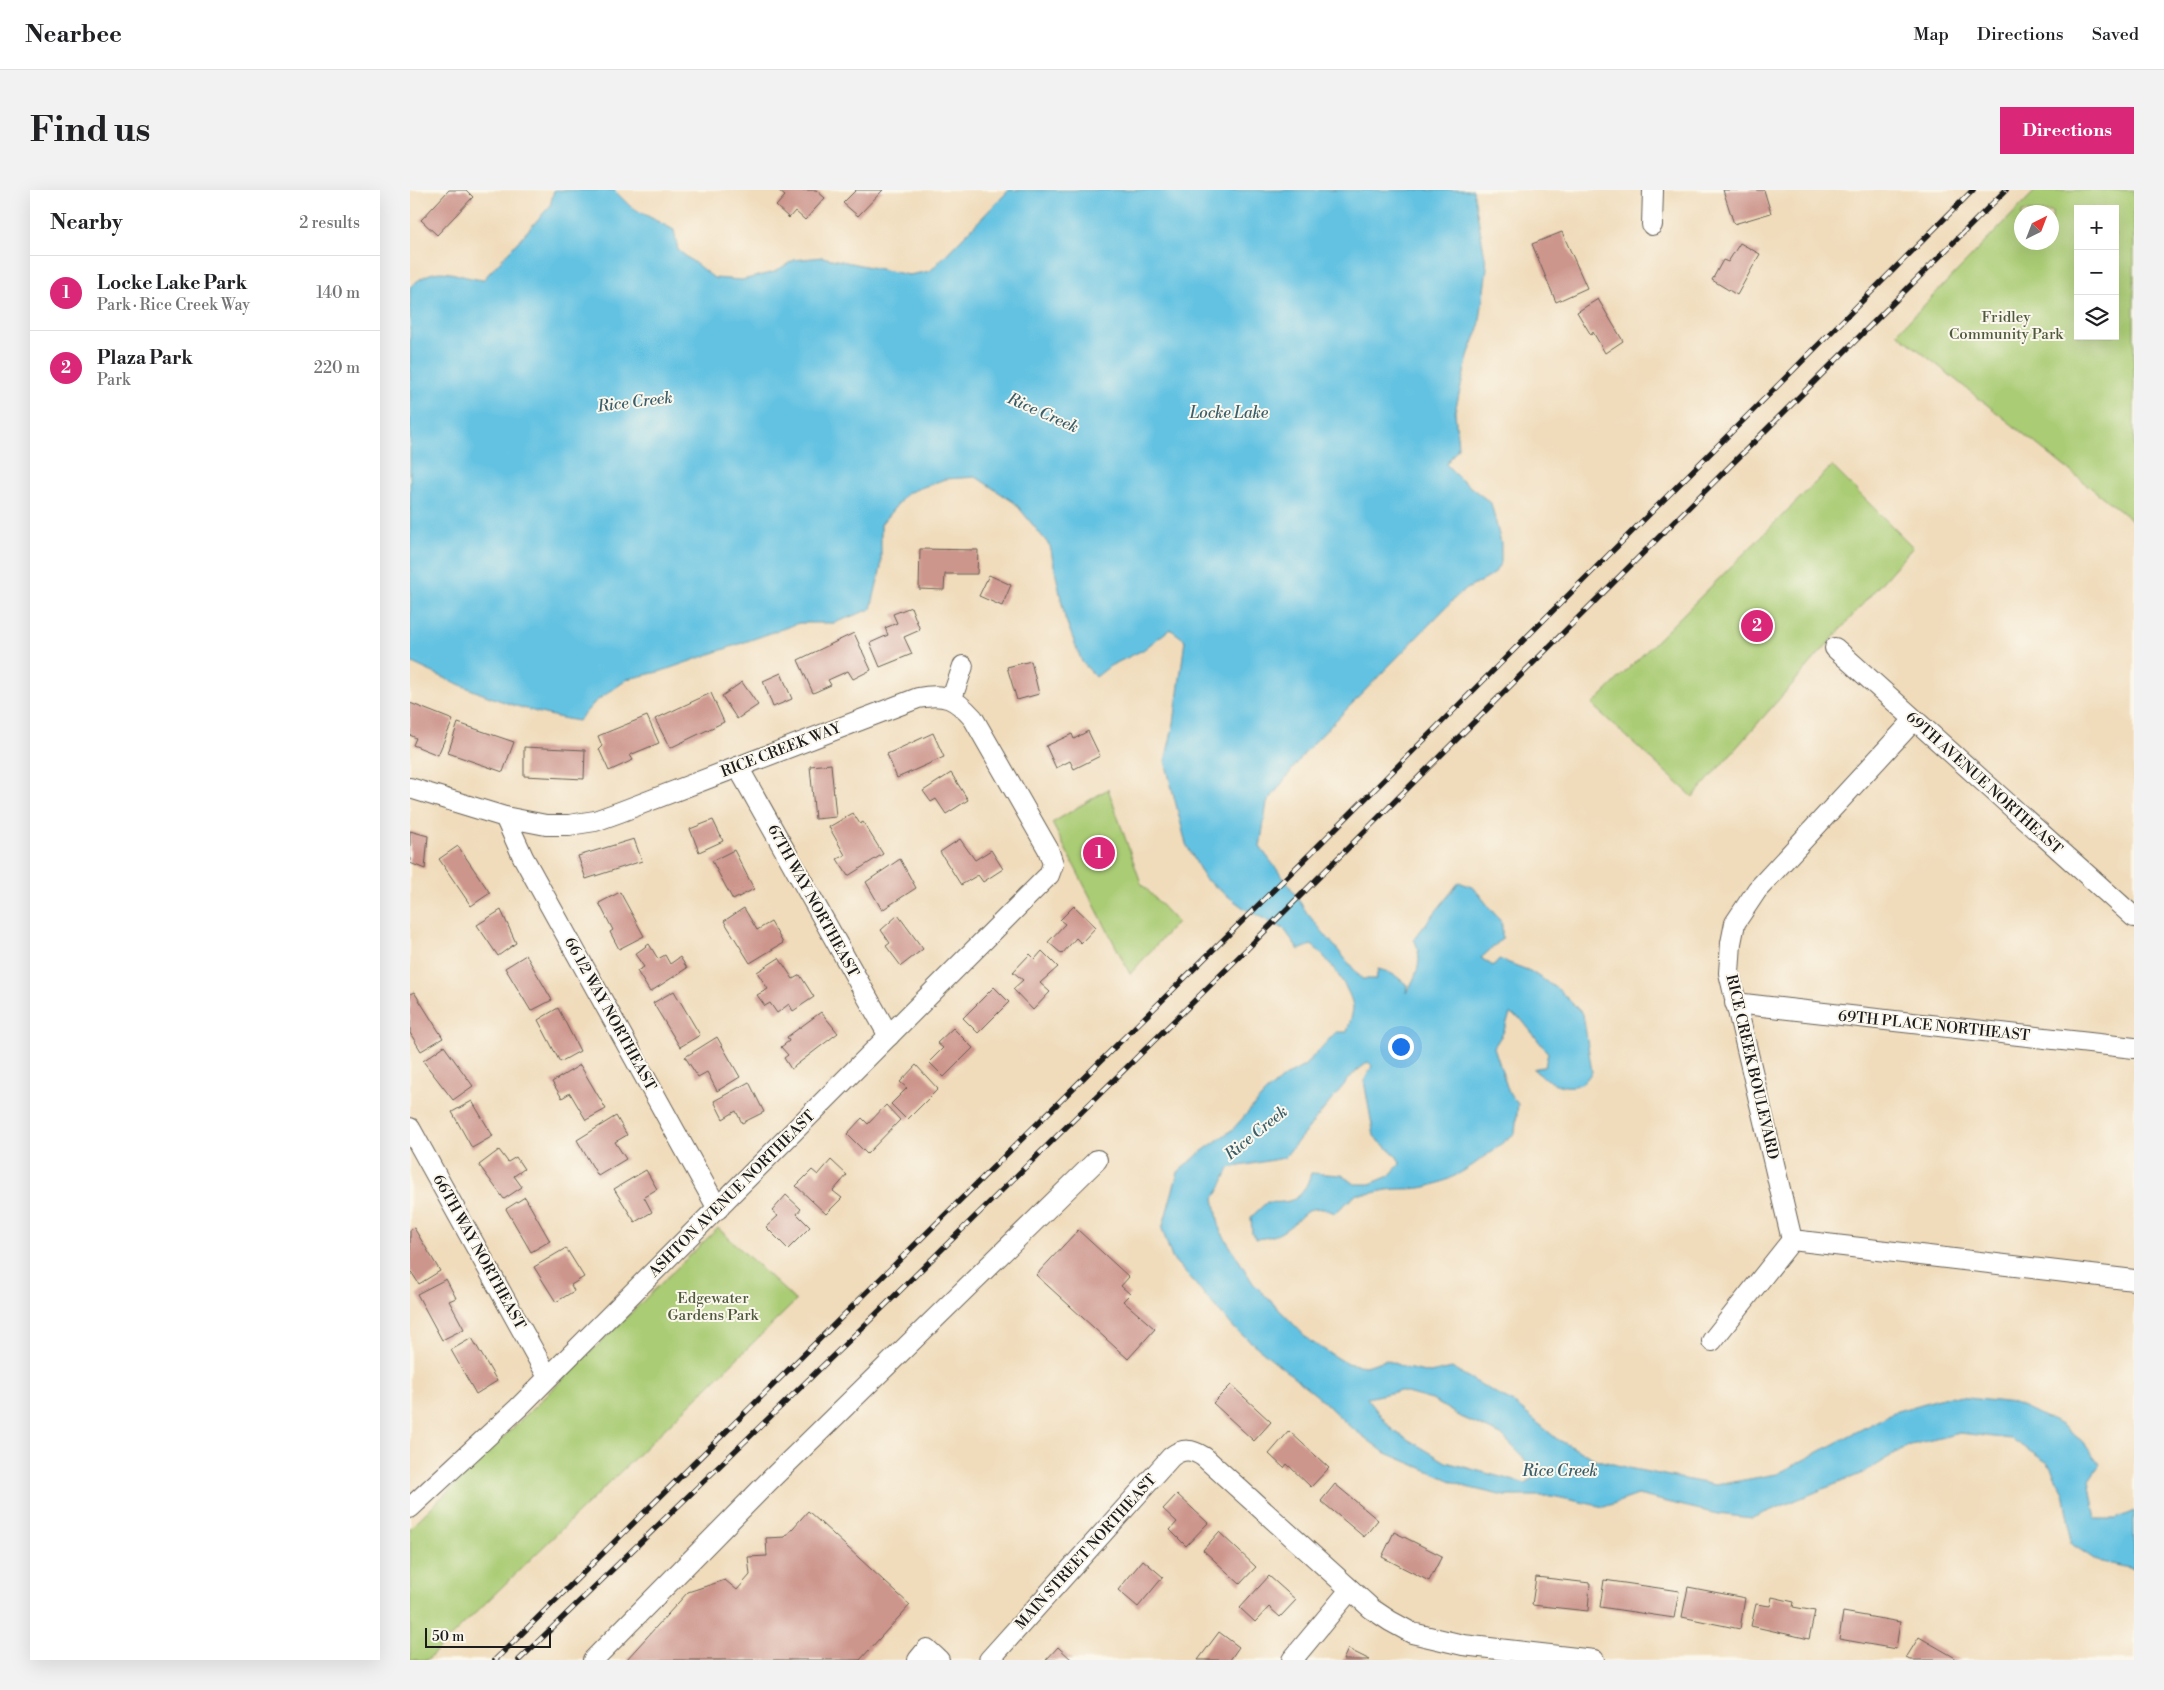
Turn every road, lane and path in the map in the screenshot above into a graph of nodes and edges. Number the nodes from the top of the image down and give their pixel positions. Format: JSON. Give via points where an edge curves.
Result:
{"nodes":[{"id":1,"x":1653,"y":190,"type":"edge"},
{"id":2,"x":1652,"y":225,"type":"dead end"},
{"id":3,"x":1835,"y":648,"type":"dead end"},
{"id":4,"x":963,"y":666,"type":"dead end"},
{"id":5,"x":952,"y":698,"type":"junction"},
{"id":6,"x":1914,"y":720,"type":"junction"},
{"id":7,"x":738,"y":767,"type":"junction"},
{"id":8,"x":410,"y":788,"type":"edge"},
{"id":9,"x":505,"y":817,"type":"junction"},
{"id":10,"x":2134,"y":917,"type":"edge"},
{"id":11,"x":1735,"y":1004,"type":"junction"},
{"id":12,"x":889,"y":1036,"type":"junction"},
{"id":13,"x":2134,"y":1048,"type":"edge"},
{"id":14,"x":410,"y":1128,"type":"edge"},
{"id":15,"x":1097,"y":1160,"type":"dead end"},
{"id":16,"x":718,"y":1209,"type":"junction"},
{"id":17,"x":1792,"y":1240,"type":"junction"},
{"id":18,"x":2134,"y":1280,"type":"edge"},
{"id":19,"x":1712,"y":1341,"type":"dead end"},
{"id":20,"x":548,"y":1377,"type":"junction"},
{"id":21,"x":410,"y":1508,"type":"edge"},
{"id":22,"x":1350,"y":1590,"type":"junction"},
{"id":23,"x":593,"y":1660,"type":"edge"},
{"id":24,"x":918,"y":1660,"type":"edge"},
{"id":25,"x":939,"y":1660,"type":"edge"},
{"id":26,"x":989,"y":1660,"type":"edge"},
{"id":27,"x":1292,"y":1660,"type":"edge"},
{"id":28,"x":1594,"y":1660,"type":"edge"}],
"edges":[{"from":1,"to":2,"type":"street"},
{"from":3,"to":6,"type":"street","name":"69TH AVENUE NORTHEAST"},
{"from":4,"to":5,"type":"street"},
{"from":5,"to":7,"type":"street","name":"RICE CREEK WAY","via":[[932,695],[918,698]]},
{"from":5,"to":12,"type":"street","name":"ASHTON AVENUE NORTHEAST","via":[[973,718],[1048,849],[1053,864],[1049,875]]},
{"from":6,"to":10,"type":"street","name":"69TH AVENUE NORTHEAST"},
{"from":6,"to":11,"type":"street","name":"RICE CREEK BOULEVARD","via":[[1757,890],[1735,923],[1729,973]]},
{"from":7,"to":9,"type":"street","name":"RICE CREEK WAY","via":[[595,821],[546,825]]},
{"from":7,"to":12,"type":"street","name":"67TH WAY NORTHEAST"},
{"from":8,"to":9,"type":"street","name":"RICE CREEK WAY"},
{"from":9,"to":16,"type":"street","name":"66 1/2 WAY NORTHEAST","via":[[523,857]]},
{"from":11,"to":13,"type":"street","name":"69TH PLACE NORTHEAST"},
{"from":11,"to":17,"type":"street","name":"RICE CREEK BOULEVARD"},
{"from":12,"to":16,"type":"street","name":"ASHTON AVENUE NORTHEAST"},
{"from":14,"to":20,"type":"street","name":"66TH WAY NORTHEAST"},
{"from":15,"to":23,"type":"street","via":[[768,1482]]},
{"from":16,"to":20,"type":"street","name":"ASHTON AVENUE NORTHEAST"},
{"from":17,"to":18,"type":"street"},
{"from":17,"to":19,"type":"street"},
{"from":20,"to":21,"type":"street","name":"ASHTON AVENUE NORTHEAST"},
{"from":22,"to":26,"type":"street","name":"MAIN STREET NORTHEAST","via":[[1204,1457],[1187,1450],[1172,1457]]},
{"from":22,"to":27,"type":"street"},
{"from":22,"to":28,"type":"street","via":[[1390,1621],[1435,1640]]},
{"from":24,"to":25,"type":"street","via":[[927,1649]]}]}
